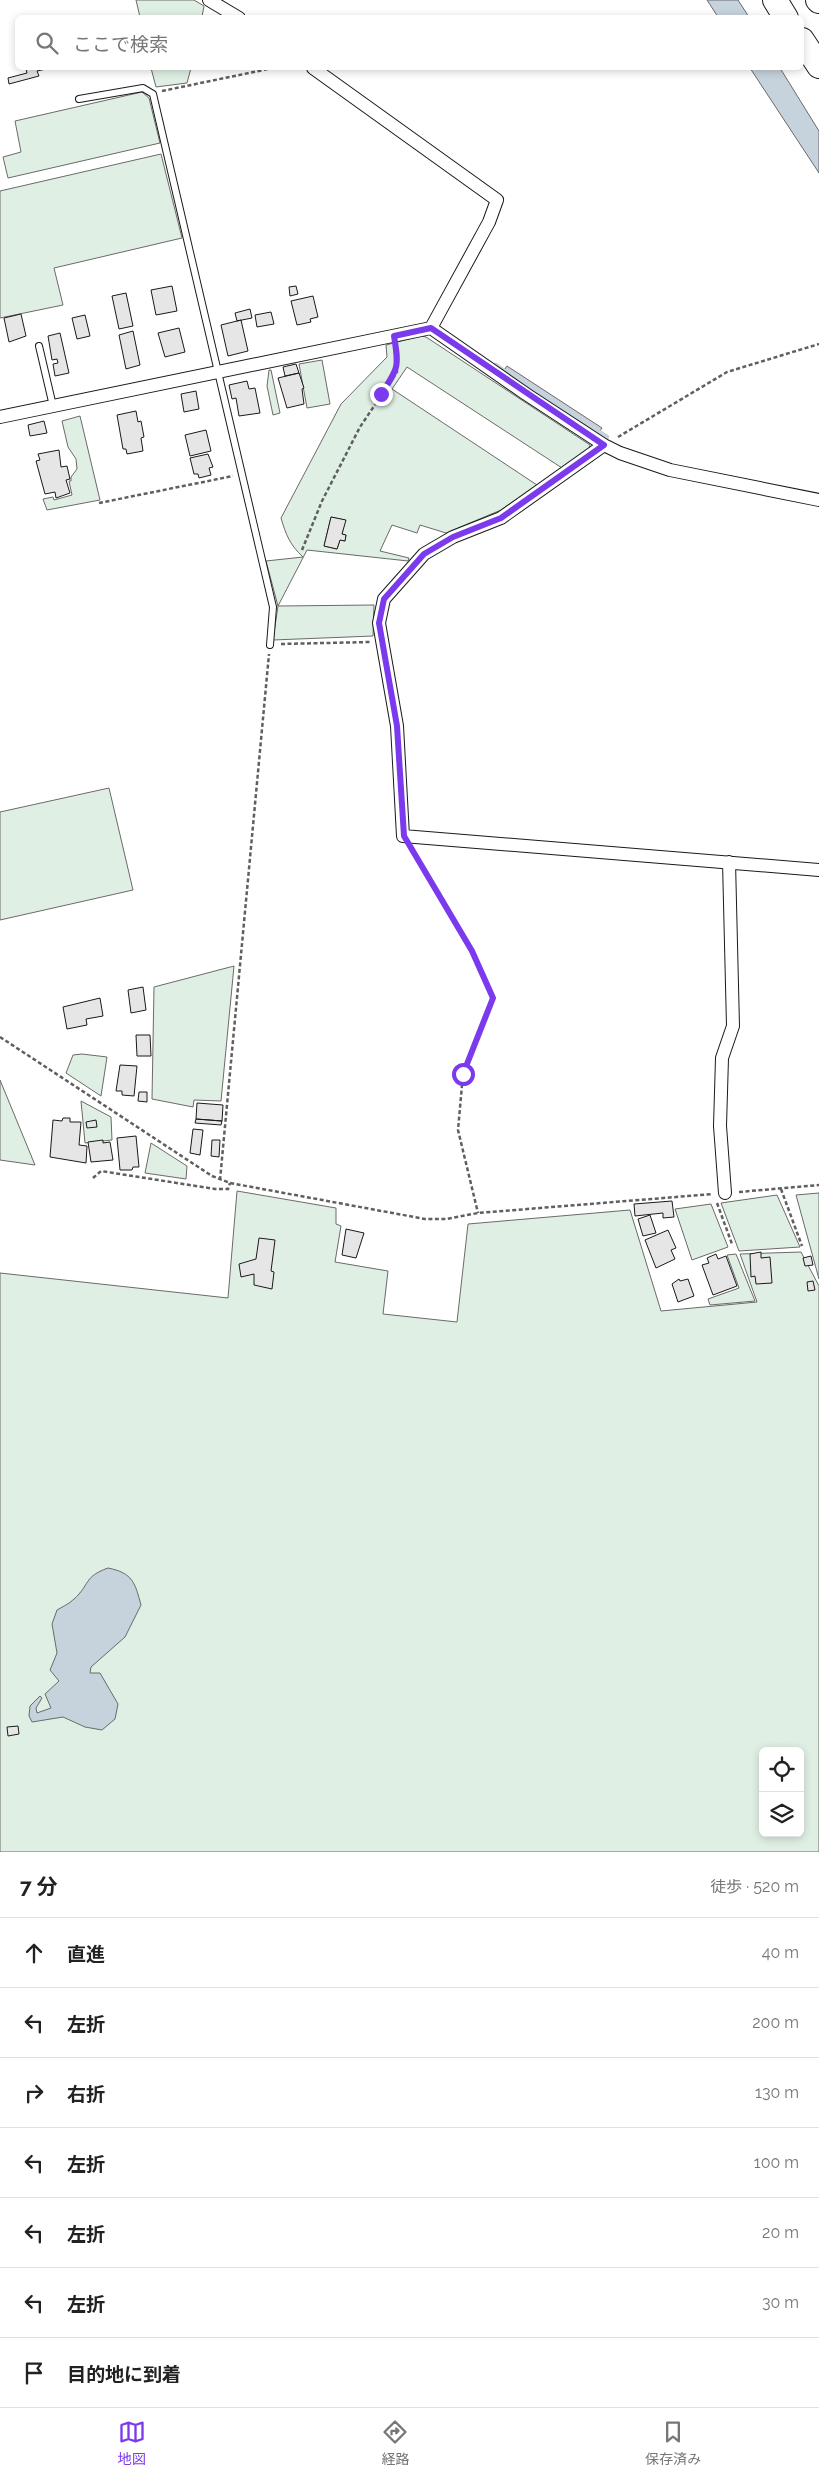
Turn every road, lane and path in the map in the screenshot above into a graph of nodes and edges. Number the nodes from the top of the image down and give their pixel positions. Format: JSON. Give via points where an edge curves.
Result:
{"nodes":[{"id":1,"x":209,"y":0,"type":"edge"},
{"id":2,"x":775,"y":0,"type":"edge"},
{"id":3,"x":234,"y":15,"type":"edge"},
{"id":4,"x":784,"y":15,"type":"edge"},
{"id":5,"x":804,"y":43,"type":"edge"},
{"id":6,"x":819,"y":66,"type":"edge"},
{"id":7,"x":264,"y":70,"type":"edge"},
{"id":8,"x":316,"y":70,"type":"edge"},
{"id":9,"x":153,"y":94,"type":"junction"},
{"id":10,"x":79,"y":99,"type":"dead end"},
{"id":11,"x":431,"y":328,"type":"junction"},
{"id":12,"x":394,"y":336,"type":"junction"},
{"id":13,"x":819,"y":344,"type":"edge"},
{"id":14,"x":39,"y":346,"type":"dead end"},
{"id":15,"x":217,"y":372,"type":"junction"},
{"id":16,"x":53,"y":406,"type":"junction"},
{"id":17,"x":0,"y":417,"type":"edge"},
{"id":18,"x":604,"y":445,"type":"junction"},
{"id":19,"x":243,"y":474,"type":"junction"},
{"id":20,"x":819,"y":500,"type":"edge"},
{"id":21,"x":100,"y":503,"type":"dead end"},
{"id":22,"x":302,"y":550,"type":"dead end"},
{"id":23,"x":383,"y":642,"type":"junction"},
{"id":24,"x":270,"y":645,"type":"junction"},
{"id":25,"x":404,"y":836,"type":"junction"},
{"id":26,"x":729,"y":862,"type":"junction"},
{"id":27,"x":819,"y":870,"type":"edge"},
{"id":28,"x":0,"y":1037,"type":"edge"},
{"id":29,"x":93,"y":1178,"type":"dead end"},
{"id":30,"x":220,"y":1180,"type":"junction"},
{"id":31,"x":230,"y":1183,"type":"junction"},
{"id":32,"x":819,"y":1185,"type":"edge"},
{"id":33,"x":781,"y":1188,"type":"junction"},
{"id":34,"x":719,"y":1193,"type":"junction"},
{"id":35,"x":478,"y":1213,"type":"junction"},
{"id":36,"x":732,"y":1244,"type":"dead end"},
{"id":37,"x":802,"y":1246,"type":"dead end"}],
"edges":[{"from":1,"to":3,"type":"street"},
{"from":2,"to":4,"type":"highway"},
{"from":5,"to":6,"type":"highway"},
{"from":7,"to":9,"type":"path"},
{"from":8,"to":11,"type":"street","via":[[497,200],[489,222]]},
{"from":9,"to":10,"type":"lane","via":[[143,88]]},
{"from":9,"to":15,"type":"lane"},
{"from":11,"to":12,"type":"street"},
{"from":11,"to":18,"type":"street"},
{"from":12,"to":15,"type":"street"},
{"from":12,"to":22,"type":"path","via":[[397,372],[356,435],[322,501]]},
{"from":13,"to":18,"type":"path","via":[[727,372]]},
{"from":14,"to":16,"type":"lane"},
{"from":15,"to":16,"type":"street"},
{"from":15,"to":19,"type":"lane"},
{"from":16,"to":17,"type":"street"},
{"from":18,"to":20,"type":"street","via":[[670,470]]},
{"from":18,"to":23,"type":"street","via":[[501,518],[453,537],[424,554],[384,599],[379,623]]},
{"from":19,"to":21,"type":"path"},
{"from":19,"to":24,"type":"lane","via":[[273,607]]},
{"from":23,"to":24,"type":"path"},
{"from":23,"to":25,"type":"street","via":[[397,726]]},
{"from":24,"to":30,"type":"path"},
{"from":25,"to":26,"type":"street"},
{"from":25,"to":35,"type":"path","via":[[472,951],[493,998],[463,1074],[458,1130]]},
{"from":26,"to":27,"type":"street"},
{"from":26,"to":34,"type":"street","via":[[733,1026],[722,1058]]},
{"from":28,"to":30,"type":"path"},
{"from":29,"to":31,"type":"path","via":[[100,1171],[215,1189],[228,1189]]},
{"from":30,"to":31,"type":"path"},
{"from":31,"to":35,"type":"path","via":[[425,1219]]},
{"from":32,"to":33,"type":"path"},
{"from":33,"to":34,"type":"path"},
{"from":33,"to":37,"type":"path"},
{"from":34,"to":35,"type":"path"},
{"from":34,"to":36,"type":"path"}]}
